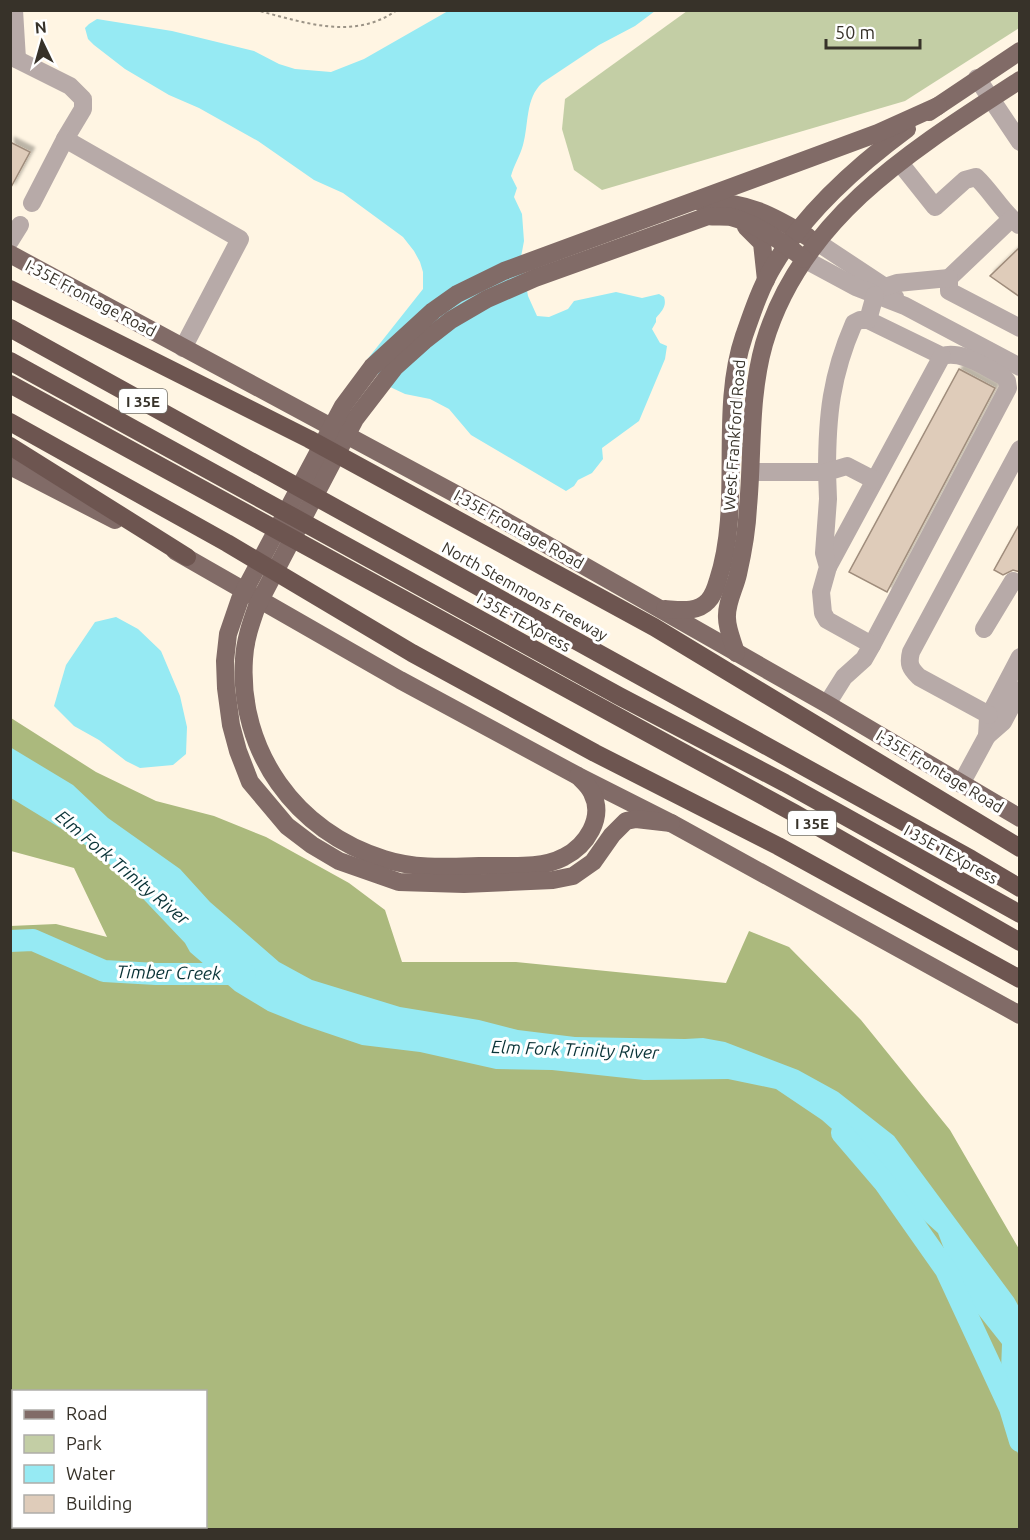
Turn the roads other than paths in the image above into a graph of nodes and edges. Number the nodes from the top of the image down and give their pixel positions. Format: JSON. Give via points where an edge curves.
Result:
{"nodes":[{"id":1,"x":14,"y":10,"type":"edge"},
{"id":2,"x":1020,"y":51,"type":"edge"},
{"id":3,"x":14,"y":57,"type":"edge"},
{"id":4,"x":977,"y":78,"type":"junction"},
{"id":5,"x":1020,"y":80,"type":"edge"},
{"id":6,"x":991,"y":98,"type":"junction"},
{"id":7,"x":938,"y":106,"type":"junction"},
{"id":8,"x":65,"y":140,"type":"junction"},
{"id":9,"x":1020,"y":142,"type":"edge"},
{"id":10,"x":900,"y":163,"type":"junction"},
{"id":11,"x":32,"y":203,"type":"dead end"},
{"id":12,"x":685,"y":204,"type":"junction"},
{"id":13,"x":735,"y":219,"type":"junction"},
{"id":14,"x":1015,"y":222,"type":"edge"},
{"id":15,"x":20,"y":225,"type":"dead end"},
{"id":16,"x":628,"y":235,"type":"junction"},
{"id":17,"x":792,"y":238,"type":"junction"},
{"id":18,"x":10,"y":241,"type":"edge"},
{"id":19,"x":817,"y":242,"type":"junction"},
{"id":20,"x":10,"y":255,"type":"edge"},
{"id":21,"x":804,"y":259,"type":"junction"},
{"id":22,"x":949,"y":278,"type":"junction"},
{"id":23,"x":766,"y":282,"type":"junction"},
{"id":24,"x":10,"y":289,"type":"edge"},
{"id":25,"x":880,"y":291,"type":"junction"},
{"id":26,"x":868,"y":320,"type":"junction"},
{"id":27,"x":10,"y":328,"type":"edge"},
{"id":28,"x":1020,"y":328,"type":"edge"},
{"id":29,"x":183,"y":348,"type":"junction"},
{"id":30,"x":942,"y":356,"type":"junction"},
{"id":31,"x":10,"y":361,"type":"edge"},
{"id":32,"x":1020,"y":367,"type":"edge"},
{"id":33,"x":10,"y":384,"type":"edge"},
{"id":34,"x":10,"y":422,"type":"edge"},
{"id":35,"x":10,"y":446,"type":"edge"},
{"id":36,"x":1020,"y":449,"type":"edge"},
{"id":37,"x":10,"y":466,"type":"edge"},
{"id":38,"x":731,"y":471,"type":"junction"},
{"id":39,"x":751,"y":472,"type":"junction"},
{"id":40,"x":827,"y":472,"type":"junction"},
{"id":41,"x":874,"y":480,"type":"junction"},
{"id":42,"x":187,"y":557,"type":"junction"},
{"id":43,"x":828,"y":567,"type":"junction"},
{"id":44,"x":1013,"y":580,"type":"dead end"},
{"id":45,"x":662,"y":609,"type":"junction"},
{"id":46,"x":984,"y":629,"type":"dead end"},
{"id":47,"x":872,"y":645,"type":"junction"},
{"id":48,"x":736,"y":653,"type":"junction"},
{"id":49,"x":1020,"y":657,"type":"edge"},
{"id":50,"x":1020,"y":690,"type":"edge"},
{"id":51,"x":827,"y":704,"type":"junction"},
{"id":52,"x":989,"y":715,"type":"junction"},
{"id":53,"x":987,"y":736,"type":"junction"},
{"id":54,"x":578,"y":776,"type":"junction"},
{"id":55,"x":961,"y":784,"type":"junction"},
{"id":56,"x":1020,"y":818,"type":"edge"},
{"id":57,"x":671,"y":823,"type":"junction"},
{"id":58,"x":1020,"y":848,"type":"edge"},
{"id":59,"x":1020,"y":888,"type":"edge"},
{"id":60,"x":1020,"y":915,"type":"edge"},
{"id":61,"x":1020,"y":942,"type":"edge"},
{"id":62,"x":1020,"y":979,"type":"edge"},
{"id":63,"x":1020,"y":1015,"type":"edge"}],
"edges":[{"from":1,"to":3,"type":"lane"},
{"from":2,"to":4,"type":"main road","name":"West Frankford Road"},
{"from":3,"to":8,"type":"lane","via":[[69,86],[83,99],[83,109]]},
{"from":4,"to":6,"type":"lane"},
{"from":4,"to":7,"type":"main road","name":"West Frankford Road"},
{"from":5,"to":6,"type":"main road","name":"West Frankford Road"},
{"from":6,"to":9,"type":"lane"},
{"from":6,"to":10,"type":"main road","name":"West Frankford Road"},
{"from":7,"to":12,"type":"main road","via":[[878,133]]},
{"from":7,"to":17,"type":"main road","name":"West Frankford Road","via":[[840,185]]},
{"from":8,"to":11,"type":"lane"},
{"from":8,"to":29,"type":"lane","via":[[240,239]]},
{"from":10,"to":14,"type":"lane","via":[[935,207],[965,180],[976,177]]},
{"from":10,"to":19,"type":"main road","name":"West Frankford Road","via":[[840,214]]},
{"from":12,"to":16,"type":"main road"},
{"from":12,"to":17,"type":"main road","via":[[720,201],[765,212]]},
{"from":13,"to":16,"type":"main road","via":[[708,216]]},
{"from":13,"to":17,"type":"main road"},
{"from":13,"to":23,"type":"main road","via":[[762,243]]},
{"from":14,"to":22,"type":"lane"},
{"from":15,"to":18,"type":"lane"},
{"from":16,"to":54,"type":"main road","via":[[487,299],[451,320],[395,367],[355,419],[257,606],[244,658],[249,720],[258,749],[274,779],[314,822],[384,859],[436,867],[544,864],[564,858],[590,836],[596,812],[593,794]]},
{"from":16,"to":57,"type":"main road","via":[[504,271],[458,294],[433,310],[372,367],[343,406],[240,599],[228,634],[226,688],[231,725],[250,782],[287,826],[339,861],[369,873],[410,883],[464,885],[554,880],[573,876],[593,862],[626,821]]},
{"from":17,"to":19,"type":"main road"},
{"from":17,"to":21,"type":"main road"},
{"from":17,"to":23,"type":"main road","name":"West Frankford Road"},
{"from":19,"to":21,"type":"main road","name":"West Frankford Road"},
{"from":19,"to":25,"type":"lane"},
{"from":20,"to":29,"type":"main road","name":"I-35E Frontage Road"},
{"from":21,"to":25,"type":"lane"},
{"from":21,"to":39,"type":"main road","name":"West Frankford Road","via":[[777,305],[764,346],[754,399]]},
{"from":22,"to":25,"type":"lane","via":[[897,283]]},
{"from":22,"to":28,"type":"lane","via":[[949,291]]},
{"from":23,"to":38,"type":"main road","name":"West Frankford Road","via":[[743,338],[735,379]]},
{"from":24,"to":58,"type":"highway","via":[[309,439],[654,627]]},
{"from":25,"to":26,"type":"lane"},
{"from":25,"to":32,"type":"lane"},
{"from":26,"to":30,"type":"lane"},
{"from":26,"to":40,"type":"lane","via":[[854,323],[837,365],[827,427]]},
{"from":27,"to":59,"type":"highway","name":"North Stemmons Freeway","number":"I 35E"},
{"from":29,"to":45,"type":"main road","name":"I-35E Frontage Road"},
{"from":30,"to":41,"type":"lane"},
{"from":30,"to":47,"type":"lane","via":[[959,355],[1003,376],[1008,388]]},
{"from":31,"to":60,"type":"highway","name":"I 35E TEXpress"},
{"from":33,"to":61,"type":"highway","number":"I 35E","via":[[794,813]]},
{"from":34,"to":62,"type":"highway","via":[[217,537],[412,653]]},
{"from":35,"to":42,"type":"highway"},
{"from":36,"to":52,"type":"lane","via":[[909,660],[910,668],[919,677]]},
{"from":37,"to":42,"type":"main road"},
{"from":38,"to":39,"type":"main road"},
{"from":38,"to":45,"type":"main road","name":"West Frankford Road","via":[[724,561],[709,601],[693,610]]},
{"from":39,"to":40,"type":"lane"},
{"from":39,"to":48,"type":"main road","name":"West Frankford Road","via":[[747,525],[727,618]]},
{"from":40,"to":41,"type":"lane","via":[[847,466]]},
{"from":40,"to":43,"type":"lane","via":[[824,553]]},
{"from":41,"to":43,"type":"lane"},
{"from":42,"to":54,"type":"main road","via":[[400,680]]},
{"from":43,"to":47,"type":"lane","via":[[821,592],[823,613],[827,620]]},
{"from":44,"to":46,"type":"lane"},
{"from":45,"to":48,"type":"main road","name":"I-35E Frontage Road"},
{"from":47,"to":51,"type":"lane"},
{"from":48,"to":51,"type":"main road","name":"I-35E Frontage Road"},
{"from":49,"to":52,"type":"lane"},
{"from":50,"to":53,"type":"lane","via":[[1003,722]]},
{"from":51,"to":55,"type":"main road","name":"I-35E Frontage Road"},
{"from":52,"to":53,"type":"lane"},
{"from":53,"to":55,"type":"lane"},
{"from":54,"to":57,"type":"main road"},
{"from":55,"to":56,"type":"main road","name":"I-35E Frontage Road"},
{"from":57,"to":63,"type":"main road"}]}
